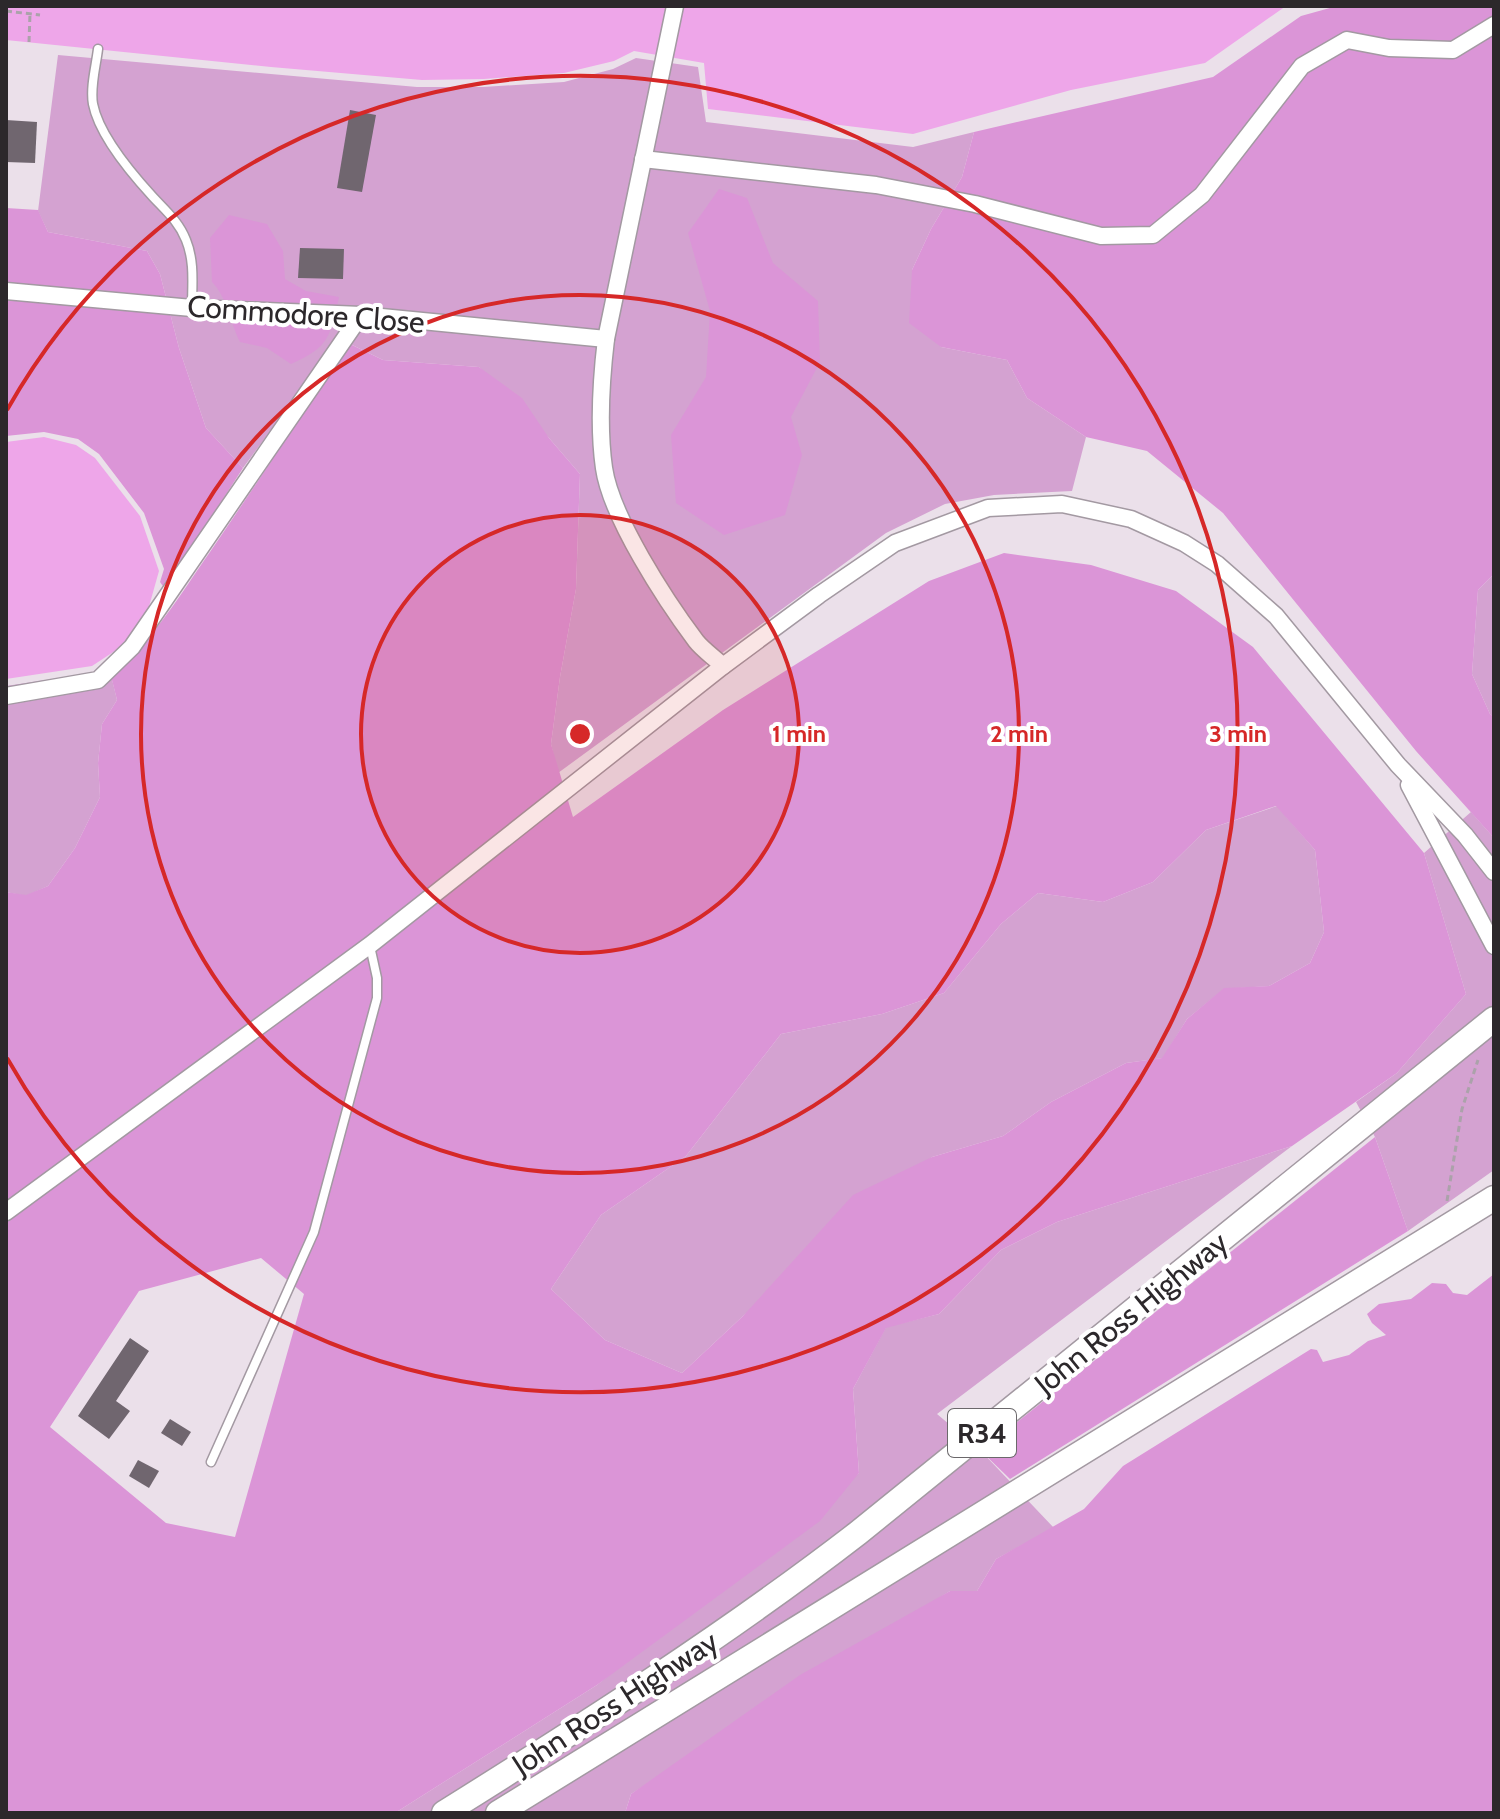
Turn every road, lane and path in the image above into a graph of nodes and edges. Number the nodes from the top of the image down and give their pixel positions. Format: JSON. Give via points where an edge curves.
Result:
{"nodes":[{"id":1,"x":675,"y":6,"type":"edge"},
{"id":2,"x":6,"y":11,"type":"edge"},
{"id":3,"x":30,"y":14,"type":"junction"},
{"id":4,"x":40,"y":15,"type":"dead end"},
{"id":5,"x":1494,"y":25,"type":"edge"},
{"id":6,"x":29,"y":42,"type":"dead end"},
{"id":7,"x":98,"y":49,"type":"dead end"},
{"id":8,"x":643,"y":159,"type":"junction"},
{"id":9,"x":6,"y":291,"type":"edge"},
{"id":10,"x":192,"y":308,"type":"junction"},
{"id":11,"x":361,"y":315,"type":"junction"},
{"id":12,"x":606,"y":339,"type":"junction"},
{"id":13,"x":723,"y":666,"type":"junction"},
{"id":14,"x":6,"y":696,"type":"edge"},
{"id":15,"x":1398,"y":765,"type":"junction"},
{"id":16,"x":1494,"y":872,"type":"edge"},
{"id":17,"x":370,"y":945,"type":"junction"},
{"id":18,"x":1494,"y":946,"type":"edge"},
{"id":19,"x":1492,"y":1021,"type":"edge"},
{"id":20,"x":1494,"y":1198,"type":"edge"},
{"id":21,"x":6,"y":1212,"type":"edge"},
{"id":22,"x":1443,"y":1230,"type":"junction"},
{"id":23,"x":211,"y":1462,"type":"dead end"},
{"id":24,"x":444,"y":1813,"type":"edge"},
{"id":25,"x":498,"y":1813,"type":"edge"}],
"edges":[{"from":1,"to":8,"type":"street"},
{"from":2,"to":3,"type":"path"},
{"from":3,"to":4,"type":"path"},
{"from":3,"to":6,"type":"path"},
{"from":5,"to":8,"type":"street","via":[[1453,50],[1389,48],[1347,40],[1302,66],[1202,195],[1153,235],[1101,236],[876,185]]},
{"from":7,"to":10,"type":"lane","via":[[92,101],[97,118],[178,223],[192,264]]},
{"from":8,"to":12,"type":"street"},
{"from":9,"to":10,"type":"street","name":"Commodore Close"},
{"from":10,"to":11,"type":"street","name":"Commodore Close"},
{"from":11,"to":12,"type":"street","name":"Commodore Close"},
{"from":11,"to":14,"type":"street","via":[[132,647],[98,680]]},
{"from":12,"to":13,"type":"street","via":[[601,379],[604,469],[615,506],[698,643]]},
{"from":13,"to":15,"type":"street","via":[[895,543],[988,508],[1062,504],[1131,519],[1217,564],[1276,616]]},
{"from":13,"to":17,"type":"street"},
{"from":15,"to":16,"type":"street"},
{"from":15,"to":18,"type":"street"},
{"from":17,"to":21,"type":"street"},
{"from":17,"to":23,"type":"lane","via":[[377,998],[314,1232]]},
{"from":19,"to":22,"type":"path","via":[[1462,1109]]},
{"from":19,"to":24,"type":"main road","name":"John Ross Highway","number":"R34","via":[[782,1591],[636,1692]]},
{"from":20,"to":22,"type":"main road","name":"John Ross Highway","number":"R34"},
{"from":22,"to":25,"type":"main road","name":"John Ross Highway","number":"R34"}]}
